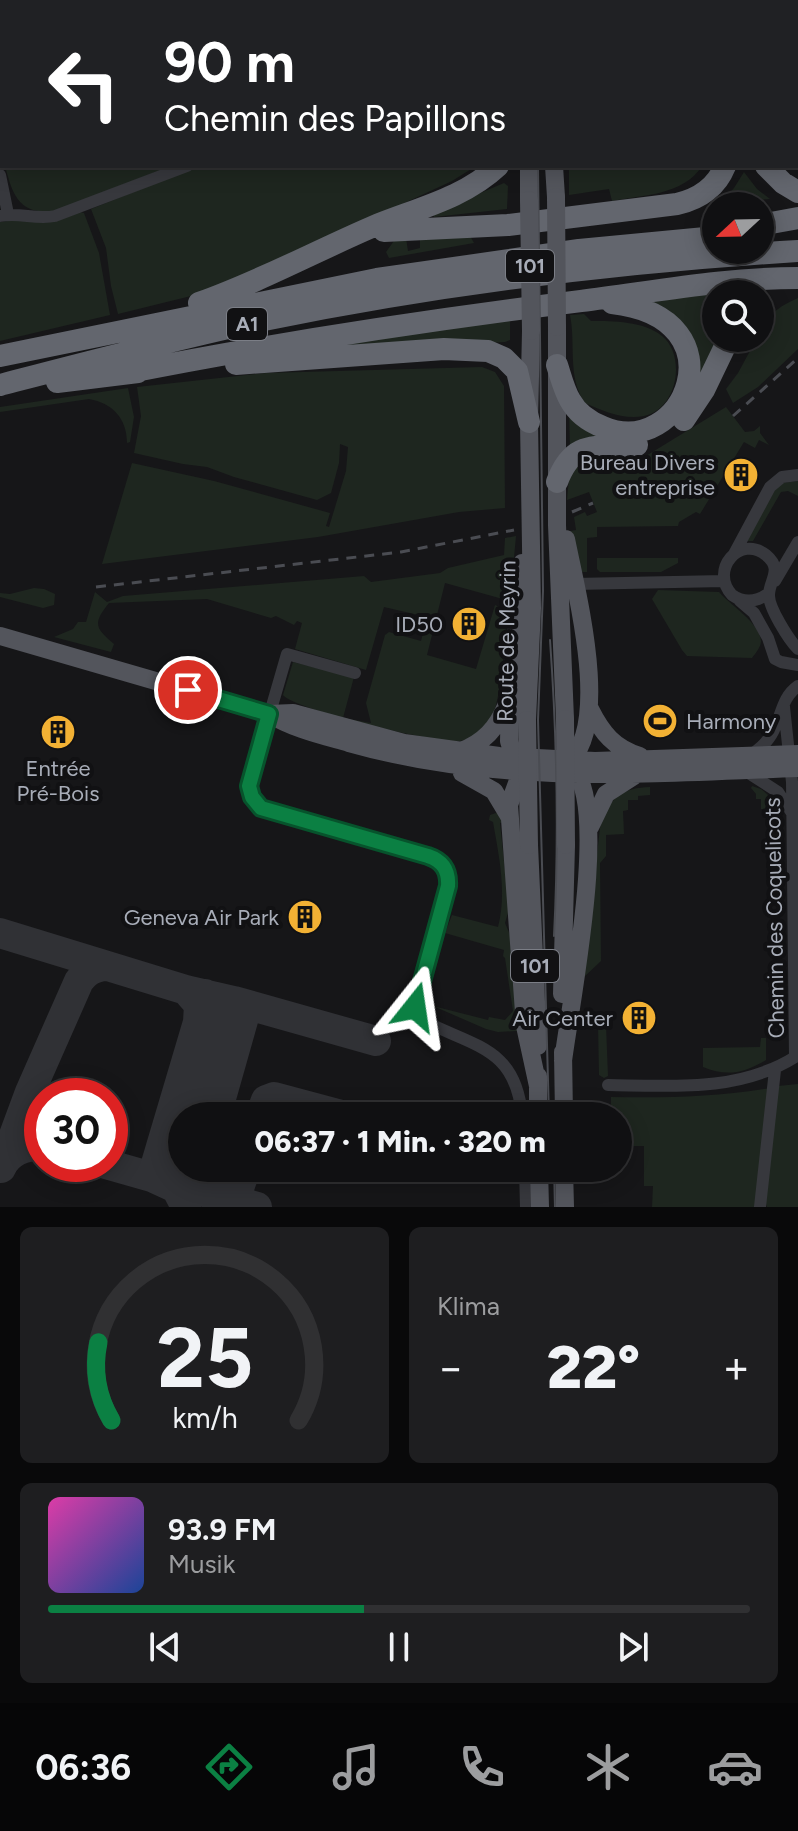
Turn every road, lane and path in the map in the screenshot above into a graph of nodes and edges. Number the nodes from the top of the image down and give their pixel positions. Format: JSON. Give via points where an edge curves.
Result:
{"nodes":[{"id":1,"x":182,"y":168,"type":"edge"},
{"id":2,"x":496,"y":168,"type":"edge"},
{"id":3,"x":529,"y":168,"type":"edge"},
{"id":4,"x":554,"y":168,"type":"edge"},
{"id":5,"x":724,"y":168,"type":"edge"},
{"id":6,"x":768,"y":168,"type":"edge"},
{"id":7,"x":0,"y":175,"type":"edge"},
{"id":8,"x":798,"y":192,"type":"edge"},
{"id":9,"x":4,"y":215,"type":"edge"},
{"id":10,"x":798,"y":218,"type":"edge"},
{"id":11,"x":774,"y":222,"type":"edge"},
{"id":12,"x":798,"y":232,"type":"edge"},
{"id":13,"x":774,"y":233,"type":"edge"},
{"id":14,"x":702,"y":238,"type":"edge"},
{"id":15,"x":344,"y":242,"type":"junction"},
{"id":16,"x":798,"y":251,"type":"edge"},
{"id":17,"x":798,"y":280,"type":"edge"},
{"id":18,"x":774,"y":289,"type":"edge"},
{"id":19,"x":587,"y":300,"type":"junction"},
{"id":20,"x":114,"y":331,"type":"junction"},
{"id":21,"x":722,"y":352,"type":"edge"},
{"id":22,"x":0,"y":356,"type":"edge"},
{"id":23,"x":557,"y":365,"type":"junction"},
{"id":24,"x":125,"y":373,"type":"junction"},
{"id":25,"x":0,"y":386,"type":"edge"},
{"id":26,"x":529,"y":422,"type":"junction"},
{"id":27,"x":798,"y":475,"type":"edge"},
{"id":28,"x":557,"y":491,"type":"junction"},
{"id":29,"x":530,"y":509,"type":"junction"},
{"id":30,"x":798,"y":542,"type":"edge"},
{"id":31,"x":734,"y":554,"type":"junction"},
{"id":32,"x":724,"y":581,"type":"junction"},
{"id":33,"x":574,"y":584,"type":"junction"},
{"id":34,"x":771,"y":588,"type":"junction"},
{"id":35,"x":737,"y":599,"type":"junction"},
{"id":36,"x":0,"y":636,"type":"edge"},
{"id":37,"x":798,"y":649,"type":"edge"},
{"id":38,"x":798,"y":665,"type":"edge"},
{"id":39,"x":355,"y":673,"type":"dead end"},
{"id":40,"x":798,"y":686,"type":"edge"},
{"id":41,"x":510,"y":698,"type":"junction"},
{"id":42,"x":784,"y":707,"type":"junction"},
{"id":43,"x":590,"y":709,"type":"junction"},
{"id":44,"x":269,"y":714,"type":"junction"},
{"id":45,"x":452,"y":758,"type":"junction"},
{"id":46,"x":651,"y":759,"type":"junction"},
{"id":47,"x":794,"y":761,"type":"edge"},
{"id":48,"x":747,"y":763,"type":"junction"},
{"id":49,"x":546,"y":766,"type":"junction"},
{"id":50,"x":636,"y":775,"type":"junction"},
{"id":51,"x":792,"y":814,"type":"junction"},
{"id":52,"x":509,"y":817,"type":"junction"},
{"id":53,"x":589,"y":830,"type":"junction"},
{"id":54,"x":797,"y":1058,"type":"edge"},
{"id":55,"x":563,"y":1061,"type":"junction"},
{"id":56,"x":775,"y":1070,"type":"junction"},
{"id":57,"x":608,"y":1085,"type":"dead end"},
{"id":58,"x":538,"y":1086,"type":"junction"},
{"id":59,"x":520,"y":1102,"type":"edge"},
{"id":60,"x":538,"y":1102,"type":"edge"},
{"id":61,"x":564,"y":1102,"type":"edge"},
{"id":62,"x":525,"y":1182,"type":"edge"},
{"id":63,"x":539,"y":1182,"type":"edge"},
{"id":64,"x":564,"y":1182,"type":"edge"},
{"id":65,"x":526,"y":1207,"type":"edge"},
{"id":66,"x":540,"y":1207,"type":"edge"},
{"id":67,"x":565,"y":1207,"type":"edge"},
{"id":68,"x":760,"y":1207,"type":"edge"}],
"edges":[{"from":1,"to":9,"type":"street","via":[[55,216]]},
{"from":2,"to":15,"type":"highway","via":[[458,193]]},
{"from":3,"to":26,"type":"main road","name":"Route de Meyrin","number":"101","bridge":true},
{"from":4,"to":23,"type":"main road","number":"101","bridge":true},
{"from":5,"to":15,"type":"highway","via":[[709,189],[677,204],[508,225],[401,229]]},
{"from":6,"to":8,"type":"highway"},
{"from":7,"to":9,"type":"street"},
{"from":10,"to":11,"type":"highway"},
{"from":12,"to":13,"type":"highway"},
{"from":14,"to":20,"type":"highway","number":"A1","via":[[415,273]]},
{"from":15,"to":20,"type":"highway","via":[[217,296]]},
{"from":16,"to":25,"type":"highway","number":"A1","via":[[581,270],[381,298],[207,333]]},
{"from":17,"to":18,"type":"highway"},
{"from":17,"to":19,"type":"highway","via":[[772,278]]},
{"from":19,"to":23,"type":"highway","via":[[639,307],[668,322],[688,357],[683,396],[657,424],[615,432],[574,406]]},
{"from":19,"to":24,"type":"highway","via":[[255,348]]},
{"from":20,"to":22,"type":"highway","number":"A1"},
{"from":21,"to":28,"type":"highway","via":[[695,406],[678,426],[649,442],[579,450],[570,457]]},
{"from":23,"to":28,"type":"main road","number":"101"},
{"from":24,"to":25,"type":"highway"},
{"from":24,"to":26,"type":"highway","via":[[482,350],[504,358],[517,371]]},
{"from":26,"to":29,"type":"main road","name":"Route de Meyrin","number":"101"},
{"from":27,"to":31,"type":"street","via":[[782,477],[770,487]]},
{"from":28,"to":33,"type":"main road"},
{"from":28,"to":55,"type":"main road","number":"101","bridge":true,"via":[[565,719]]},
{"from":29,"to":41,"type":"main road"},
{"from":29,"to":58,"type":"main road","name":"Route de Meyrin","number":"101","bridge":true,"via":[[527,720]]},
{"from":30,"to":34,"type":"street"},
{"from":31,"to":32,"type":"street"},
{"from":31,"to":34,"type":"street","via":[[749,549],[766,555],[775,569]]},
{"from":32,"to":33,"type":"street"},
{"from":32,"to":35,"type":"street"},
{"from":33,"to":43,"type":"main road"},
{"from":34,"to":35,"type":"street","via":[[754,601]]},
{"from":34,"to":37,"type":"street","via":[[773,609]]},
{"from":35,"to":38,"type":"street","via":[[754,613],[775,659]]},
{"from":36,"to":44,"type":"main road"},
{"from":39,"to":44,"type":"street","via":[[287,654]]},
{"from":40,"to":42,"type":"street"},
{"from":41,"to":45,"type":"main road","via":[[492,732]]},
{"from":41,"to":49,"type":"main road","via":[[509,741]]},
{"from":42,"to":47,"type":"street","name":"Chemin des Coquelicots"},
{"from":42,"to":48,"type":"street","via":[[769,741]]},
{"from":43,"to":46,"type":"main road","via":[[612,742]]},
{"from":43,"to":49,"type":"main road","via":[[584,741]]},
{"from":44,"to":45,"type":"main road","via":[[293,713]]},
{"from":44,"to":59,"type":"street","via":[[249,786],[259,806],[435,859],[446,869],[448,886],[415,1007],[422,1020],[506,1065]]},
{"from":45,"to":49,"type":"main road"},
{"from":45,"to":52,"type":"main road","via":[[494,791]]},
{"from":46,"to":48,"type":"main road"},
{"from":46,"to":49,"type":"main road"},
{"from":47,"to":48,"type":"main road"},
{"from":47,"to":51,"type":"street","name":"Chemin des Coquelicots"},
{"from":48,"to":50,"type":"main road"},
{"from":48,"to":51,"type":"street","via":[[778,792]]},
{"from":49,"to":50,"type":"main road"},
{"from":49,"to":52,"type":"main road","via":[[511,797]]},
{"from":49,"to":53,"type":"main road","via":[[585,790]]},
{"from":50,"to":53,"type":"main road","via":[[606,794]]},
{"from":51,"to":54,"type":"street","name":"Chemin des Coquelicots"},
{"from":52,"to":58,"type":"main road","via":[[525,1026]]},
{"from":53,"to":55,"type":"main road"},
{"from":54,"to":56,"type":"street","name":"Chemin des Coquelicots"},
{"from":55,"to":61,"type":"main road","number":"101"},
{"from":56,"to":57,"type":"street","name":"Chemin des Coquelicots","via":[[717,1083]]},
{"from":56,"to":68,"type":"street","name":"Chemin des Coquelicots"},
{"from":58,"to":60,"type":"main road","name":"Route de Meyrin","number":"101"},
{"from":62,"to":65,"type":"street"},
{"from":63,"to":66,"type":"main road"},
{"from":64,"to":67,"type":"main road"}]}
